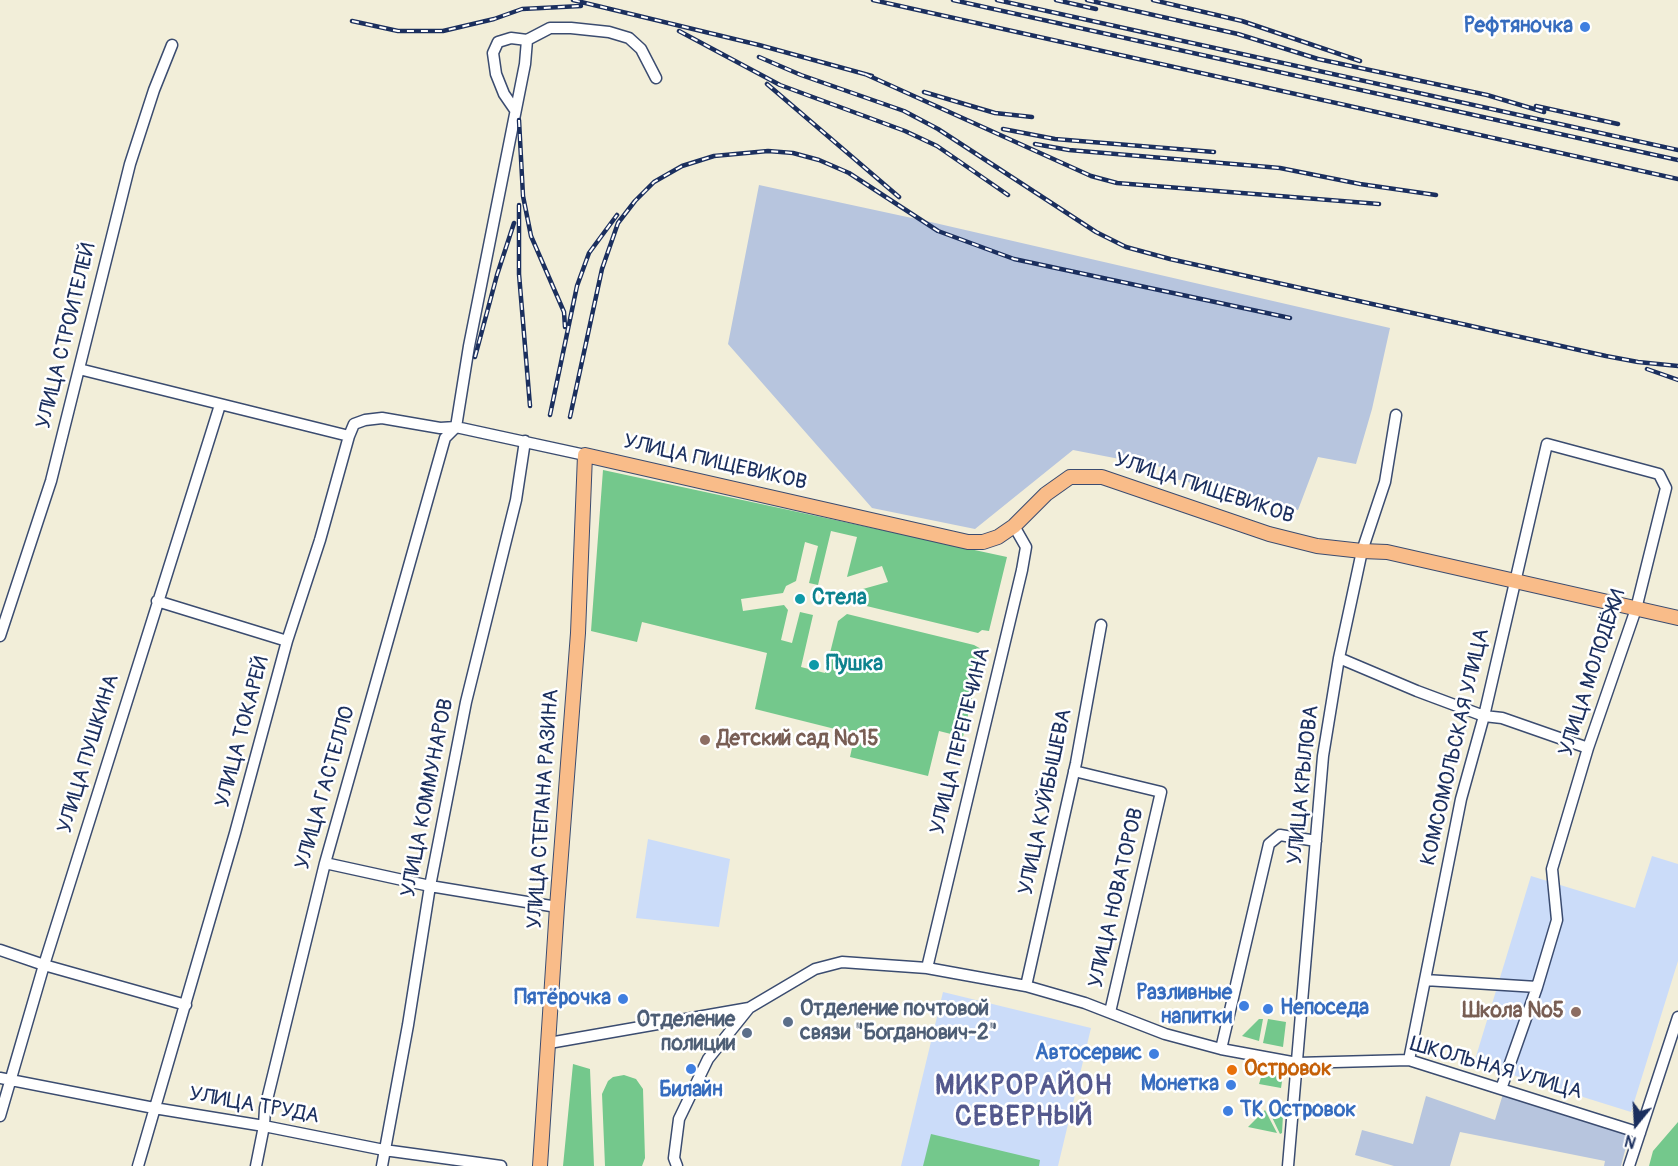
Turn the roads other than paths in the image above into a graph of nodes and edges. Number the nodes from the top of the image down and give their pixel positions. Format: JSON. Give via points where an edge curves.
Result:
{"nodes":[{"id":1,"x":527,"y":40,"type":"junction"},
{"id":2,"x":172,"y":45,"type":"dead end"},
{"id":3,"x":656,"y":78,"type":"dead end"},
{"id":4,"x":515,"y":110,"type":"junction"},
{"id":5,"x":79,"y":369,"type":"junction"},
{"id":6,"x":220,"y":405,"type":"junction"},
{"id":7,"x":1396,"y":415,"type":"dead end"},
{"id":8,"x":456,"y":427,"type":"junction"},
{"id":9,"x":349,"y":436,"type":"junction"},
{"id":10,"x":525,"y":441,"type":"junction"},
{"id":11,"x":585,"y":455,"type":"junction"},
{"id":12,"x":1666,"y":488,"type":"joint"},
{"id":13,"x":1014,"y":526,"type":"junction"},
{"id":14,"x":1362,"y":551,"type":"junction"},
{"id":15,"x":1514,"y":582,"type":"junction"},
{"id":16,"x":157,"y":601,"type":"junction"},
{"id":17,"x":1636,"y":609,"type":"junction"},
{"id":18,"x":1678,"y":618,"type":"edge"},
{"id":19,"x":1101,"y":625,"type":"dead end"},
{"id":20,"x":0,"y":636,"type":"edge"},
{"id":21,"x":287,"y":641,"type":"junction"},
{"id":22,"x":1339,"y":658,"type":"junction"},
{"id":23,"x":1484,"y":716,"type":"junction"},
{"id":24,"x":1588,"y":748,"type":"junction"},
{"id":25,"x":1074,"y":771,"type":"junction"},
{"id":26,"x":1316,"y":841,"type":"junction"},
{"id":27,"x":325,"y":863,"type":"junction"},
{"id":28,"x":430,"y":886,"type":"junction"},
{"id":29,"x":557,"y":907,"type":"junction"},
{"id":30,"x":0,"y":950,"type":"edge"},
{"id":31,"x":44,"y":965,"type":"junction"},
{"id":32,"x":927,"y":968,"type":"junction"},
{"id":33,"x":1425,"y":980,"type":"junction"},
{"id":34,"x":1026,"y":986,"type":"junction"},
{"id":35,"x":1537,"y":987,"type":"junction"},
{"id":36,"x":186,"y":1005,"type":"junction"},
{"id":37,"x":749,"y":1008,"type":"junction"},
{"id":38,"x":1110,"y":1012,"type":"junction"},
{"id":39,"x":1678,"y":1017,"type":"edge"},
{"id":40,"x":549,"y":1043,"type":"junction"},
{"id":41,"x":1221,"y":1049,"type":"junction"},
{"id":42,"x":1409,"y":1060,"type":"junction"},
{"id":43,"x":1297,"y":1063,"type":"junction"},
{"id":44,"x":6,"y":1079,"type":"edge"},
{"id":45,"x":1501,"y":1089,"type":"junction"},
{"id":46,"x":154,"y":1108,"type":"junction"},
{"id":47,"x":0,"y":1116,"type":"edge"},
{"id":48,"x":264,"y":1126,"type":"junction"},
{"id":49,"x":1640,"y":1133,"type":"junction"},
{"id":50,"x":384,"y":1150,"type":"junction"},
{"id":51,"x":138,"y":1166,"type":"edge"},
{"id":52,"x":256,"y":1166,"type":"edge"},
{"id":53,"x":382,"y":1166,"type":"edge"},
{"id":54,"x":501,"y":1166,"type":"edge"},
{"id":55,"x":540,"y":1166,"type":"edge"},
{"id":56,"x":677,"y":1166,"type":"edge"},
{"id":57,"x":1288,"y":1166,"type":"edge"},
{"id":58,"x":1629,"y":1166,"type":"edge"}],
"edges":[{"from":1,"to":3,"type":"street","via":[[550,28],[609,32],[629,38],[641,49]]},
{"from":1,"to":4,"type":"street"},
{"from":1,"to":4,"type":"street","via":[[511,38],[498,42],[494,53],[496,74]]},
{"from":2,"to":5,"type":"street","name":"УЛИЦА СТРОИТЕЛЕЙ","via":[[130,164]]},
{"from":4,"to":8,"type":"street"},
{"from":5,"to":6,"type":"street"},
{"from":5,"to":20,"type":"street","name":"УЛИЦА СТРОИТЕЛЕЙ","via":[[51,481]]},
{"from":6,"to":9,"type":"street"},
{"from":6,"to":16,"type":"street","name":"УЛИЦА ПУШКИНА"},
{"from":7,"to":14,"type":"street","name":"УЛИЦА КРЫЛОВА","via":[[1385,482]]},
{"from":8,"to":9,"type":"street","name":"УЛИЦА ПИЩЕВИКОВ","via":[[382,418],[354,424]]},
{"from":8,"to":10,"type":"street","name":"УЛИЦА ПИЩЕВИКОВ"},
{"from":8,"to":27,"type":"street","name":"УЛИЦА ГАСТЕЛЛО","via":[[445,438]]},
{"from":9,"to":21,"type":"street","name":"УЛИЦА ТОКАРЕЙ"},
{"from":10,"to":11,"type":"street","name":"УЛИЦА ПИЩЕВИКОВ"},
{"from":10,"to":28,"type":"street","name":"УЛИЦА КОММУНАРОВ","via":[[516,500],[466,702]]},
{"from":11,"to":13,"type":"main road","name":"УЛИЦА ПИЩЕВИКОВ","via":[[968,542],[998,537]]},
{"from":11,"to":29,"type":"main road","name":"УЛИЦА СТЕПАНА РАЗИНА","via":[[578,633]]},
{"from":12,"to":15,"type":"street","name":"КОМСОМОЛЬСКАЯ УЛИЦА","via":[[1659,474],[1546,444]]},
{"from":12,"to":17,"type":"street","name":"УЛИЦА МОЛОДЁЖИ"},
{"from":13,"to":14,"type":"main road","name":"УЛИЦА ПИЩЕВИКОВ","via":[[1046,494],[1070,477],[1102,477],[1269,534],[1317,546]]},
{"from":13,"to":32,"type":"street","name":"УЛИЦА ПЕРЕПЕЧИНА","via":[[1026,547],[1022,570]]},
{"from":14,"to":15,"type":"main road","name":"УЛИЦА ПИЩЕВИКОВ","via":[[1387,552]]},
{"from":14,"to":22,"type":"street","name":"УЛИЦА КРЫЛОВА"},
{"from":15,"to":17,"type":"main road","name":"УЛИЦА ПИЩЕВИКОВ"},
{"from":15,"to":23,"type":"street","name":"КОМСОМОЛЬСКАЯ УЛИЦА"},
{"from":16,"to":21,"type":"street"},
{"from":16,"to":31,"type":"street","name":"УЛИЦА ПУШКИНА"},
{"from":17,"to":18,"type":"main road","name":"УЛИЦА ПИЩЕВИКОВ"},
{"from":17,"to":24,"type":"street","name":"УЛИЦА МОЛОДЁЖИ"},
{"from":19,"to":25,"type":"street","name":"УЛИЦА КУЙБЫШЕВА"},
{"from":21,"to":36,"type":"street","name":"УЛИЦА ТОКАРЕЙ"},
{"from":22,"to":23,"type":"street"},
{"from":22,"to":26,"type":"street","name":"УЛИЦА КРЫЛОВА","via":[[1323,756]]},
{"from":23,"to":24,"type":"street","via":[[1502,718]]},
{"from":23,"to":33,"type":"street","name":"КОМСОМОЛЬСКАЯ УЛИЦА","via":[[1461,799]]},
{"from":24,"to":35,"type":"street","name":"УЛИЦА МОЛОДЁЖИ","via":[[1552,869],[1557,920]]},
{"from":25,"to":34,"type":"street","name":"УЛИЦА КУЙБЫШЕВА"},
{"from":25,"to":38,"type":"street","name":"УЛИЦА НОВАТОРОВ","via":[[1161,792]]},
{"from":26,"to":41,"type":"street","via":[[1280,835],[1269,844]]},
{"from":26,"to":43,"type":"street","name":"УЛИЦА КРЫЛОВА"},
{"from":27,"to":28,"type":"street"},
{"from":27,"to":48,"type":"street","name":"УЛИЦА ГАСТЕЛЛО","via":[[265,1108]]},
{"from":28,"to":29,"type":"street"},
{"from":28,"to":50,"type":"street","name":"УЛИЦА КОММУНАРОВ"},
{"from":29,"to":40,"type":"main road","name":"УЛИЦА СТЕПАНА РАЗИНА"},
{"from":30,"to":31,"type":"street"},
{"from":31,"to":36,"type":"street"},
{"from":31,"to":44,"type":"street","name":"УЛИЦА ПУШКИНА"},
{"from":32,"to":34,"type":"street","name":"ШКОЛЬНАЯ УЛИЦА"},
{"from":32,"to":37,"type":"street","name":"ШКОЛЬНАЯ УЛИЦА","via":[[855,962],[829,965],[815,969]]},
{"from":33,"to":35,"type":"street"},
{"from":33,"to":42,"type":"street","name":"КОМСОМОЛЬСКАЯ УЛИЦА"},
{"from":34,"to":38,"type":"street","name":"ШКОЛЬНАЯ УЛИЦА"},
{"from":35,"to":45,"type":"street"},
{"from":36,"to":46,"type":"street","name":"УЛИЦА ТОКАРЕЙ"},
{"from":37,"to":40,"type":"street"},
{"from":37,"to":56,"type":"street","via":[[708,1059],[679,1119],[674,1158]]},
{"from":38,"to":41,"type":"street","name":"ШКОЛЬНАЯ УЛИЦА","via":[[1165,1034]]},
{"from":39,"to":49,"type":"street"},
{"from":40,"to":55,"type":"main road","name":"УЛИЦА СТЕПАНА РАЗИНА"},
{"from":41,"to":43,"type":"street","name":"ШКОЛЬНАЯ УЛИЦА"},
{"from":42,"to":43,"type":"street","name":"ШКОЛЬНАЯ УЛИЦА"},
{"from":42,"to":45,"type":"street","name":"ШКОЛЬНАЯ УЛИЦА"},
{"from":43,"to":57,"type":"street","name":"УЛИЦА КРЫЛОВА"},
{"from":44,"to":46,"type":"street","name":"УЛИЦА ТРУДА"},
{"from":44,"to":47,"type":"street","name":"УЛИЦА ПУШКИНА"},
{"from":45,"to":49,"type":"street","name":"ШКОЛЬНАЯ УЛИЦА"},
{"from":46,"to":48,"type":"street","name":"УЛИЦА ТРУДА"},
{"from":46,"to":51,"type":"street","name":"УЛИЦА ТОКАРЕЙ"},
{"from":48,"to":50,"type":"street","name":"УЛИЦА ТРУДА"},
{"from":48,"to":52,"type":"street","name":"УЛИЦА ГАСТЕЛЛО"},
{"from":49,"to":58,"type":"street"},
{"from":50,"to":53,"type":"street","name":"УЛИЦА КОММУНАРОВ"},
{"from":50,"to":54,"type":"street","name":"УЛИЦА ТРУДА"}]}
